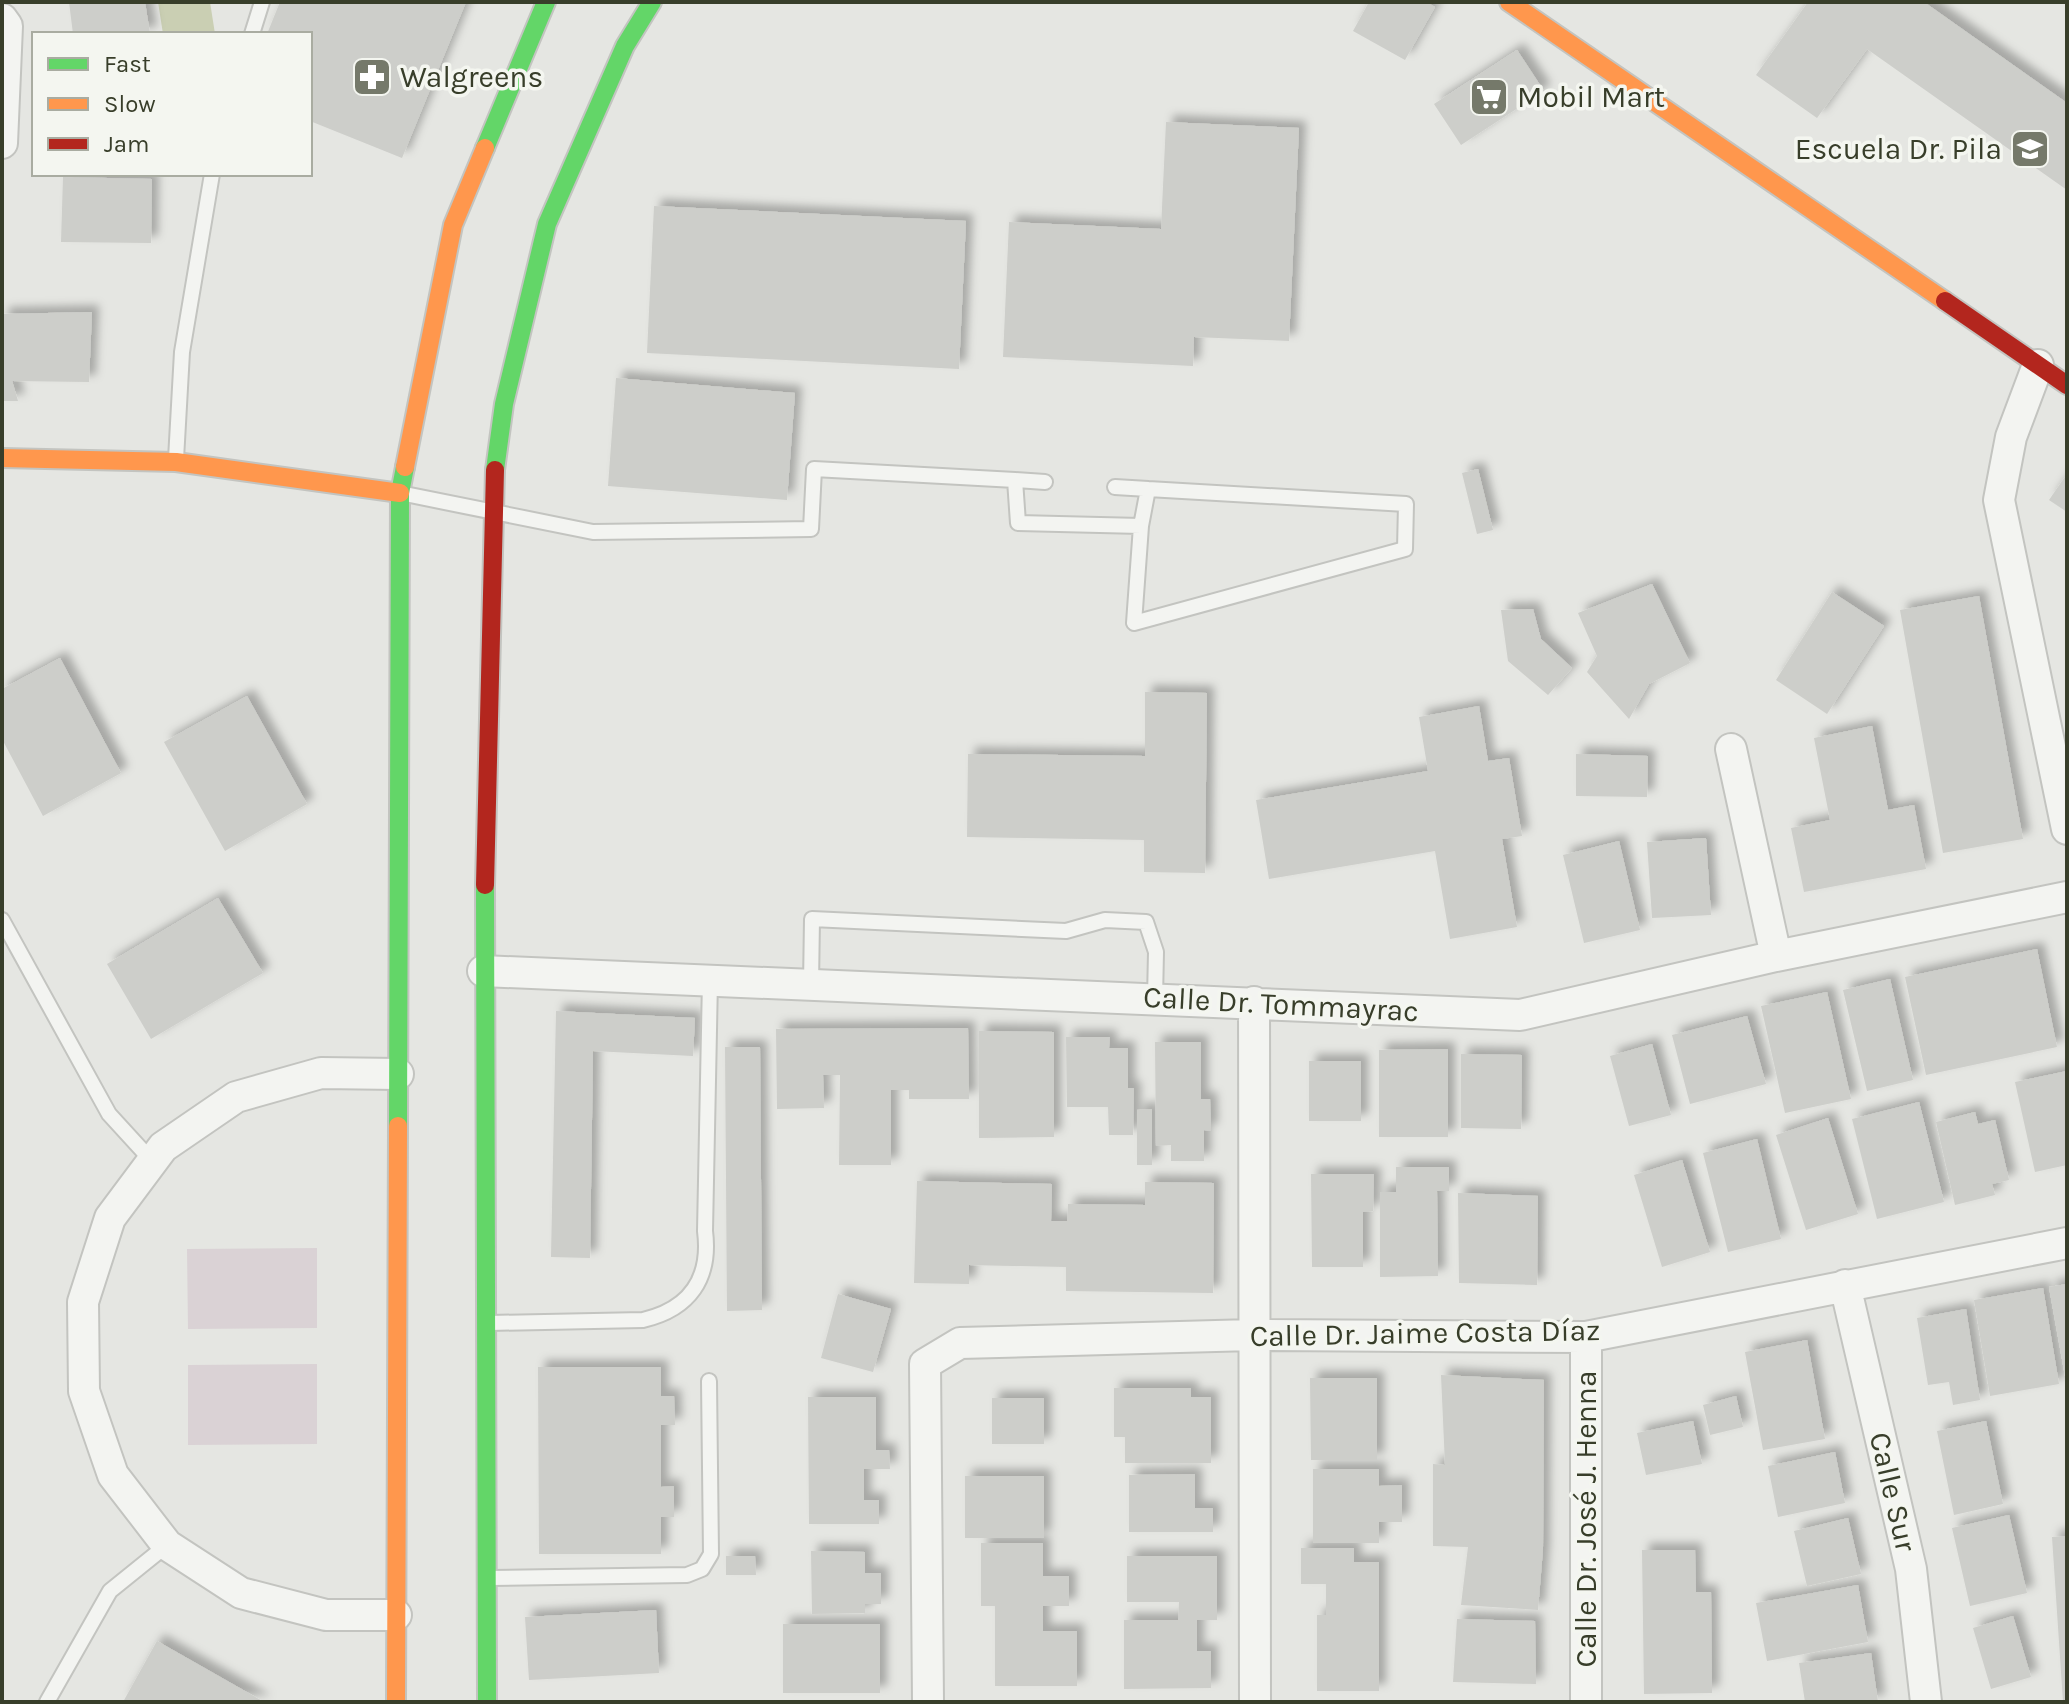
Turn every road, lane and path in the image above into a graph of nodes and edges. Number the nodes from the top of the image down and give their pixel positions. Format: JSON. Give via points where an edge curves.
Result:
{"nodes":[{"id":1,"x":262,"y":2,"type":"edge"},
{"id":2,"x":546,"y":2,"type":"edge"},
{"id":3,"x":652,"y":2,"type":"edge"},
{"id":4,"x":1525,"y":6,"type":"edge"},
{"id":5,"x":2,"y":19,"type":"edge"},
{"id":6,"x":253,"y":32,"type":"edge"},
{"id":7,"x":2,"y":143,"type":"edge"},
{"id":8,"x":212,"y":176,"type":"edge"},
{"id":9,"x":2038,"y":365,"type":"junction"},
{"id":10,"x":2067,"y":385,"type":"edge"},
{"id":11,"x":2,"y":458,"type":"edge"},
{"id":12,"x":176,"y":462,"type":"junction"},
{"id":13,"x":1015,"y":480,"type":"junction"},
{"id":14,"x":1045,"y":482,"type":"dead end"},
{"id":15,"x":1115,"y":487,"type":"dead end"},
{"id":16,"x":1148,"y":489,"type":"junction"},
{"id":17,"x":400,"y":493,"type":"junction"},
{"id":18,"x":492,"y":515,"type":"junction"},
{"id":19,"x":1141,"y":526,"type":"junction"},
{"id":20,"x":1731,"y":749,"type":"dead end"},
{"id":21,"x":2067,"y":829,"type":"edge"},
{"id":22,"x":2067,"y":897,"type":"edge"},
{"id":23,"x":2,"y":920,"type":"edge"},
{"id":24,"x":1776,"y":956,"type":"junction"},
{"id":25,"x":483,"y":971,"type":"junction"},
{"id":26,"x":710,"y":980,"type":"junction"},
{"id":27,"x":811,"y":984,"type":"junction"},
{"id":28,"x":1155,"y":998,"type":"junction"},
{"id":29,"x":1254,"y":1002,"type":"junction"},
{"id":30,"x":398,"y":1074,"type":"junction"},
{"id":31,"x":152,"y":1161,"type":"junction"},
{"id":32,"x":2067,"y":1243,"type":"edge"},
{"id":33,"x":1845,"y":1285,"type":"junction"},
{"id":34,"x":485,"y":1323,"type":"junction"},
{"id":35,"x":1252,"y":1335,"type":"junction"},
{"id":36,"x":1586,"y":1337,"type":"junction"},
{"id":37,"x":709,"y":1381,"type":"dead end"},
{"id":38,"x":167,"y":1545,"type":"junction"},
{"id":39,"x":486,"y":1578,"type":"junction"},
{"id":40,"x":396,"y":1615,"type":"junction"},
{"id":41,"x":47,"y":1702,"type":"edge"},
{"id":42,"x":396,"y":1702,"type":"edge"},
{"id":43,"x":487,"y":1702,"type":"edge"},
{"id":44,"x":928,"y":1702,"type":"edge"},
{"id":45,"x":1255,"y":1702,"type":"edge"},
{"id":46,"x":1586,"y":1702,"type":"edge"},
{"id":47,"x":1926,"y":1702,"type":"edge"}],
"edges":[{"from":1,"to":6,"type":"lane"},
{"from":2,"to":17,"type":"main road","via":[[453,225]]},
{"from":3,"to":18,"type":"main road","via":[[625,46],[547,224],[504,404]]},
{"from":4,"to":9,"type":"main road"},
{"from":5,"to":7,"type":"street","via":[[7,26]]},
{"from":8,"to":12,"type":"lane","via":[[182,352]]},
{"from":9,"to":10,"type":"main road"},
{"from":9,"to":21,"type":"street","via":[[2011,437],[1999,500]]},
{"from":11,"to":12,"type":"main road"},
{"from":12,"to":17,"type":"main road"},
{"from":13,"to":14,"type":"lane"},
{"from":13,"to":18,"type":"lane","via":[[814,469],[811,529],[593,532]]},
{"from":13,"to":19,"type":"lane","via":[[1018,523]]},
{"from":15,"to":16,"type":"lane"},
{"from":16,"to":19,"type":"lane"},
{"from":16,"to":19,"type":"lane","via":[[1406,504],[1405,549],[1134,623]]},
{"from":17,"to":18,"type":"lane"},
{"from":17,"to":30,"type":"main road"},
{"from":18,"to":25,"type":"main road"},
{"from":20,"to":24,"type":"street"},
{"from":22,"to":24,"type":"street","name":"Calle Dr. Tommayrac"},
{"from":23,"to":31,"type":"lane","via":[[109,1114]]},
{"from":24,"to":29,"type":"street","name":"Calle Dr. Tommayrac","via":[[1520,1015]]},
{"from":25,"to":26,"type":"street","name":"Calle Dr. Tommayrac"},
{"from":25,"to":34,"type":"main road"},
{"from":26,"to":27,"type":"street","name":"Calle Dr. Tommayrac"},
{"from":26,"to":34,"type":"lane","via":[[707,1251],[695,1290],[682,1305],[643,1320]]},
{"from":27,"to":28,"type":"street","name":"Calle Dr. Tommayrac"},
{"from":27,"to":28,"type":"lane","via":[[812,919],[1066,931],[1105,920],[1132,921],[1146,922],[1156,952]]},
{"from":28,"to":29,"type":"street","name":"Calle Dr. Tommayrac"},
{"from":29,"to":35,"type":"street"},
{"from":30,"to":31,"type":"street","via":[[321,1073],[236,1097],[163,1147]]},
{"from":30,"to":40,"type":"main road"},
{"from":31,"to":38,"type":"street","via":[[110,1218],[83,1302],[84,1391],[113,1475]]},
{"from":32,"to":33,"type":"street","name":"Calle Dr. Jaime Costa Díaz"},
{"from":33,"to":36,"type":"street","name":"Calle Dr. Jaime Costa Díaz"},
{"from":33,"to":47,"type":"street","name":"Calle Sur","via":[[1911,1569]]},
{"from":34,"to":39,"type":"main road"},
{"from":35,"to":36,"type":"street","name":"Calle Dr. Jaime Costa Díaz"},
{"from":35,"to":44,"type":"street","name":"Calle Dr. Jaime Costa Díaz","via":[[960,1343],[925,1364]]},
{"from":35,"to":45,"type":"street"},
{"from":36,"to":46,"type":"street","name":"Calle Dr. José J. Henna"},
{"from":37,"to":39,"type":"lane","via":[[711,1554],[702,1569],[687,1575]]},
{"from":38,"to":40,"type":"street","via":[[241,1593],[326,1615]]},
{"from":38,"to":41,"type":"lane","via":[[110,1591]]},
{"from":39,"to":43,"type":"main road"},
{"from":40,"to":42,"type":"main road"}]}
